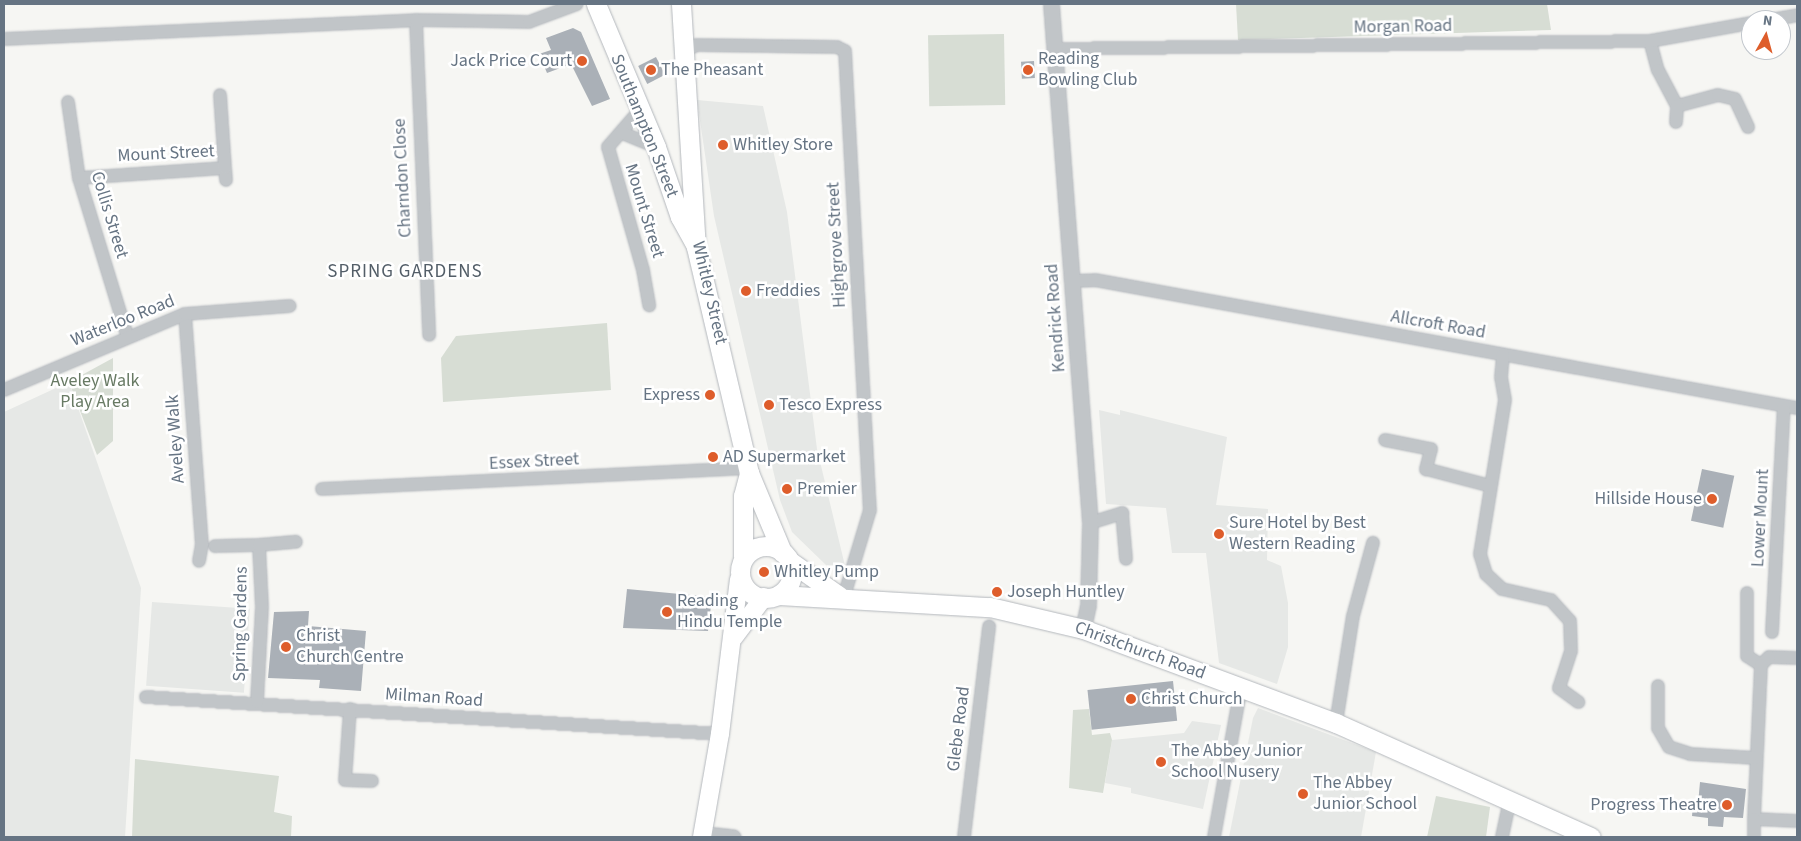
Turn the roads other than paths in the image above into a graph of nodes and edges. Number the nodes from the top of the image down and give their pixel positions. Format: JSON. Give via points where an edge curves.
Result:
{"nodes":[{"id":1,"x":577,"y":4,"type":"edge"},
{"id":2,"x":596,"y":4,"type":"edge"},
{"id":3,"x":681,"y":4,"type":"edge"},
{"id":4,"x":1051,"y":4,"type":"edge"},
{"id":5,"x":416,"y":20,"type":"junction"},
{"id":6,"x":1741,"y":25,"type":"edge"},
{"id":7,"x":4,"y":39,"type":"edge"},
{"id":8,"x":1650,"y":41,"type":"junction"},
{"id":9,"x":1055,"y":49,"type":"junction"},
{"id":10,"x":683,"y":51,"type":"junction"},
{"id":11,"x":220,"y":95,"type":"dead end"},
{"id":12,"x":68,"y":102,"type":"dead end"},
{"id":13,"x":1677,"y":106,"type":"junction"},
{"id":14,"x":640,"y":110,"type":"junction"},
{"id":15,"x":1676,"y":122,"type":"dead end"},
{"id":16,"x":1748,"y":127,"type":"dead end"},
{"id":17,"x":622,"y":133,"type":"junction"},
{"id":18,"x":656,"y":146,"type":"junction"},
{"id":19,"x":79,"y":178,"type":"junction"},
{"id":20,"x":696,"y":247,"type":"junction"},
{"id":21,"x":1072,"y":281,"type":"junction"},
{"id":22,"x":649,"y":305,"type":"dead end"},
{"id":23,"x":290,"y":306,"type":"dead end"},
{"id":24,"x":186,"y":314,"type":"junction"},
{"id":25,"x":127,"y":335,"type":"junction"},
{"id":26,"x":428,"y":335,"type":"dead end"},
{"id":27,"x":1503,"y":355,"type":"junction"},
{"id":28,"x":4,"y":390,"type":"edge"},
{"id":29,"x":1791,"y":407,"type":"edge"},
{"id":30,"x":1385,"y":440,"type":"dead end"},
{"id":31,"x":749,"y":470,"type":"junction"},
{"id":32,"x":1491,"y":486,"type":"junction"},
{"id":33,"x":322,"y":489,"type":"dead end"},
{"id":34,"x":1090,"y":523,"type":"junction"},
{"id":35,"x":296,"y":542,"type":"dead end"},
{"id":36,"x":1373,"y":543,"type":"dead end"},
{"id":37,"x":215,"y":546,"type":"dead end"},
{"id":38,"x":259,"y":546,"type":"junction"},
{"id":39,"x":743,"y":556,"type":"junction"},
{"id":40,"x":786,"y":557,"type":"junction"},
{"id":41,"x":1126,"y":559,"type":"dead end"},
{"id":42,"x":199,"y":561,"type":"dead end"},
{"id":43,"x":739,"y":580,"type":"junction"},
{"id":44,"x":1747,"y":594,"type":"dead end"},
{"id":45,"x":772,"y":596,"type":"junction"},
{"id":46,"x":841,"y":596,"type":"junction"},
{"id":47,"x":989,"y":626,"type":"dead end"},
{"id":48,"x":1083,"y":630,"type":"junction"},
{"id":49,"x":1772,"y":632,"type":"dead end"},
{"id":50,"x":733,"y":640,"type":"junction"},
{"id":51,"x":1797,"y":658,"type":"edge"},
{"id":52,"x":1761,"y":665,"type":"junction"},
{"id":53,"x":1658,"y":686,"type":"dead end"},
{"id":54,"x":1241,"y":687,"type":"junction"},
{"id":55,"x":146,"y":696,"type":"dead end"},
{"id":56,"x":257,"y":702,"type":"junction"},
{"id":57,"x":1578,"y":702,"type":"dead end"},
{"id":58,"x":350,"y":709,"type":"junction"},
{"id":59,"x":1336,"y":723,"type":"junction"},
{"id":60,"x":720,"y":734,"type":"junction"},
{"id":61,"x":1756,"y":758,"type":"junction"},
{"id":62,"x":372,"y":781,"type":"dead end"},
{"id":63,"x":1510,"y":799,"type":"junction"},
{"id":64,"x":1754,"y":819,"type":"junction"},
{"id":65,"x":1797,"y":821,"type":"edge"},
{"id":66,"x":703,"y":835,"type":"edge"},
{"id":67,"x":733,"y":837,"type":"edge"},
{"id":68,"x":964,"y":837,"type":"edge"},
{"id":69,"x":1214,"y":837,"type":"edge"},
{"id":70,"x":1502,"y":837,"type":"edge"},
{"id":71,"x":1591,"y":837,"type":"edge"},
{"id":72,"x":1754,"y":837,"type":"edge"}],
"edges":[{"from":1,"to":5,"type":"street","via":[[529,22]]},
{"from":2,"to":14,"type":"main road","name":"Southampton Street"},
{"from":3,"to":10,"type":"main road","name":"Whitley Street"},
{"from":4,"to":9,"type":"street","name":"Kendrick Road"},
{"from":5,"to":7,"type":"street"},
{"from":5,"to":26,"type":"street","name":"Charndon Close"},
{"from":6,"to":8,"type":"street","name":"Morgan Road"},
{"from":8,"to":9,"type":"street","name":"Morgan Road"},
{"from":8,"to":13,"type":"street","via":[[1658,70]]},
{"from":9,"to":21,"type":"street","name":"Kendrick Road"},
{"from":10,"to":20,"type":"main road","name":"Whitley Street"},
{"from":10,"to":46,"type":"street","name":"Highgrove Street","via":[[706,45],[837,47],[845,51],[870,510]]},
{"from":11,"to":19,"type":"street","name":"Mount Street","via":[[225,174]]},
{"from":12,"to":19,"type":"street","name":"Collis Street"},
{"from":13,"to":15,"type":"street"},
{"from":13,"to":16,"type":"street","via":[[1718,96],[1736,99]]},
{"from":14,"to":17,"type":"street","name":"Mount Street"},
{"from":14,"to":18,"type":"main road","name":"Southampton Street"},
{"from":17,"to":18,"type":"street","name":"Mount Street"},
{"from":17,"to":22,"type":"street","name":"Mount Street","via":[[608,152],[644,270]]},
{"from":18,"to":20,"type":"main road","name":"Southampton Street","via":[[680,217]]},
{"from":19,"to":25,"type":"street","name":"Collis Street"},
{"from":20,"to":31,"type":"main road","name":"Whitley Street"},
{"from":21,"to":27,"type":"street","name":"Allcroft Road","via":[[1094,280]]},
{"from":21,"to":34,"type":"street","name":"Kendrick Road"},
{"from":23,"to":24,"type":"street","name":"Waterloo Road"},
{"from":24,"to":25,"type":"street","name":"Waterloo Road"},
{"from":24,"to":42,"type":"street","name":"Aveley Walk","via":[[202,544]]},
{"from":25,"to":28,"type":"street","name":"Waterloo Road"},
{"from":27,"to":29,"type":"street","name":"Allcroft Road"},
{"from":27,"to":32,"type":"street","via":[[1501,377],[1505,400]]},
{"from":29,"to":49,"type":"street","name":"Lower Mount"},
{"from":30,"to":32,"type":"street","via":[[1431,449],[1426,469]]},
{"from":31,"to":33,"type":"street","name":"Essex Street"},
{"from":31,"to":39,"type":"main road","name":"Whitley Street","via":[[743,496]]},
{"from":31,"to":40,"type":"main road","name":"Whitley Street"},
{"from":32,"to":57,"type":"street","via":[[1480,554],[1486,574],[1502,590],[1550,600],[1570,621],[1571,651],[1558,688]]},
{"from":34,"to":41,"type":"street","via":[[1122,513]]},
{"from":34,"to":48,"type":"street","name":"Kendrick Road","via":[[1088,605]]},
{"from":35,"to":38,"type":"street","name":"Spring Gardens"},
{"from":36,"to":59,"type":"street","via":[[1354,616]]},
{"from":37,"to":38,"type":"street","name":"Spring Gardens"},
{"from":38,"to":56,"type":"street","name":"Spring Gardens","via":[[262,606]]},
{"from":39,"to":40,"type":"main road","via":[[760,547]]},
{"from":39,"to":43,"type":"main road"},
{"from":40,"to":45,"type":"main road","via":[[792,577]]},
{"from":40,"to":46,"type":"main road"},
{"from":43,"to":45,"type":"main road"},
{"from":43,"to":50,"type":"main road"},
{"from":44,"to":52,"type":"street","via":[[1747,656]]},
{"from":45,"to":46,"type":"main road","name":"Christchurch Road","via":[[815,600]]},
{"from":45,"to":50,"type":"main road"},
{"from":46,"to":48,"type":"main road","name":"Christchurch Road","via":[[990,607]]},
{"from":47,"to":68,"type":"street","name":"Glebe Road"},
{"from":48,"to":54,"type":"main road","name":"Christchurch Road"},
{"from":50,"to":60,"type":"main road"},
{"from":51,"to":52,"type":"street","via":[[1769,657]]},
{"from":52,"to":61,"type":"street"},
{"from":53,"to":61,"type":"street","via":[[1658,728],[1669,747],[1690,754]]},
{"from":54,"to":59,"type":"main road","name":"Christchurch Road"},
{"from":54,"to":69,"type":"street"},
{"from":55,"to":56,"type":"street","name":"Milman Road"},
{"from":56,"to":58,"type":"street","name":"Milman Road"},
{"from":58,"to":60,"type":"street","name":"Milman Road"},
{"from":58,"to":62,"type":"street","via":[[346,780]]},
{"from":59,"to":63,"type":"main road","name":"Christchurch Road"},
{"from":60,"to":66,"type":"main road"},
{"from":61,"to":64,"type":"street"},
{"from":63,"to":70,"type":"street"},
{"from":63,"to":71,"type":"main road","name":"Christchurch Road"},
{"from":64,"to":65,"type":"street"},
{"from":64,"to":72,"type":"street"},
{"from":66,"to":67,"type":"street"}]}
